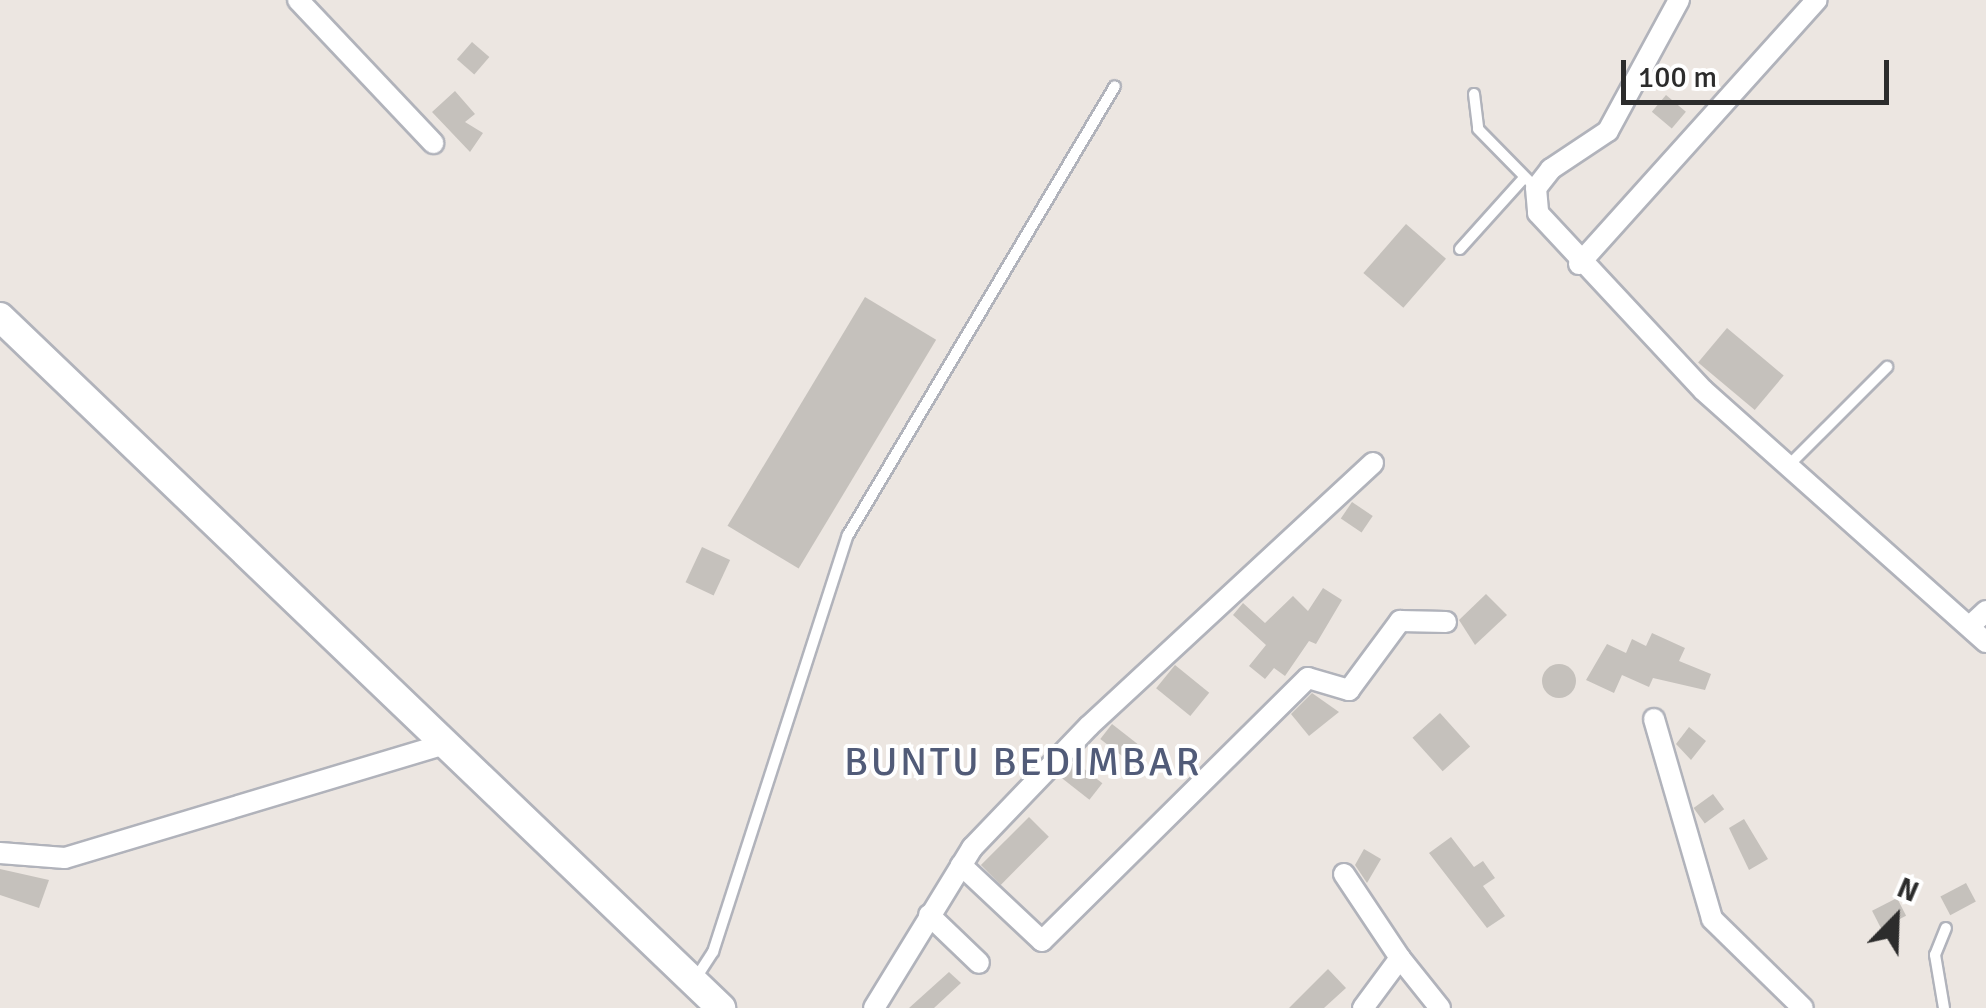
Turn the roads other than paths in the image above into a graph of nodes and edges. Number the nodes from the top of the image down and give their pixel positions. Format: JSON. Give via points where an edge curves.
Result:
{"nodes":[{"id":1,"x":298,"y":0,"type":"edge"},
{"id":2,"x":1680,"y":0,"type":"edge"},
{"id":3,"x":1817,"y":0,"type":"edge"},
{"id":4,"x":1115,"y":86,"type":"dead end"},
{"id":5,"x":1474,"y":94,"type":"dead end"},
{"id":6,"x":433,"y":143,"type":"dead end"},
{"id":7,"x":1530,"y":184,"type":"junction"},
{"id":8,"x":1460,"y":249,"type":"dead end"},
{"id":9,"x":1579,"y":264,"type":"junction"},
{"id":10,"x":0,"y":317,"type":"edge"},
{"id":11,"x":1886,"y":367,"type":"dead end"},
{"id":12,"x":1373,"y":463,"type":"dead end"},
{"id":13,"x":1788,"y":466,"type":"junction"},
{"id":14,"x":1986,"y":611,"type":"edge"},
{"id":15,"x":1446,"y":622,"type":"dead end"},
{"id":16,"x":1970,"y":626,"type":"junction"},
{"id":17,"x":1986,"y":642,"type":"edge"},
{"id":18,"x":1654,"y":719,"type":"dead end"},
{"id":19,"x":435,"y":735,"type":"junction"},
{"id":20,"x":0,"y":853,"type":"edge"},
{"id":21,"x":960,"y":865,"type":"junction"},
{"id":22,"x":1344,"y":874,"type":"dead end"},
{"id":23,"x":929,"y":915,"type":"junction"},
{"id":24,"x":1946,"y":928,"type":"dead end"},
{"id":25,"x":1400,"y":958,"type":"junction"},
{"id":26,"x":979,"y":963,"type":"dead end"},
{"id":27,"x":694,"y":982,"type":"junction"},
{"id":28,"x":721,"y":1008,"type":"edge"},
{"id":29,"x":874,"y":1008,"type":"edge"},
{"id":30,"x":1363,"y":1008,"type":"edge"},
{"id":31,"x":1440,"y":1008,"type":"edge"},
{"id":32,"x":1803,"y":1008,"type":"edge"},
{"id":33,"x":1944,"y":1008,"type":"edge"}],
"edges":[{"from":1,"to":6,"type":"street"},
{"from":2,"to":7,"type":"street","via":[[1608,131]]},
{"from":3,"to":9,"type":"street"},
{"from":4,"to":27,"type":"lane","via":[[848,535],[713,952]]},
{"from":5,"to":7,"type":"lane","via":[[1478,129]]},
{"from":7,"to":8,"type":"lane"},
{"from":7,"to":9,"type":"street","via":[[1538,213]]},
{"from":9,"to":13,"type":"street"},
{"from":10,"to":19,"type":"street"},
{"from":11,"to":13,"type":"lane"},
{"from":12,"to":21,"type":"street","via":[[1089,726]]},
{"from":13,"to":16,"type":"street"},
{"from":14,"to":16,"type":"street"},
{"from":15,"to":21,"type":"street","via":[[1400,621],[1350,690],[1308,678],[1042,941]]},
{"from":16,"to":17,"type":"street"},
{"from":18,"to":32,"type":"street","via":[[1712,920]]},
{"from":19,"to":20,"type":"street","via":[[66,858]]},
{"from":19,"to":27,"type":"street"},
{"from":21,"to":23,"type":"street"},
{"from":22,"to":25,"type":"street"},
{"from":23,"to":26,"type":"street"},
{"from":23,"to":29,"type":"street"},
{"from":24,"to":33,"type":"lane","via":[[1935,955]]},
{"from":25,"to":30,"type":"street"},
{"from":25,"to":31,"type":"street"},
{"from":27,"to":28,"type":"street"}]}
